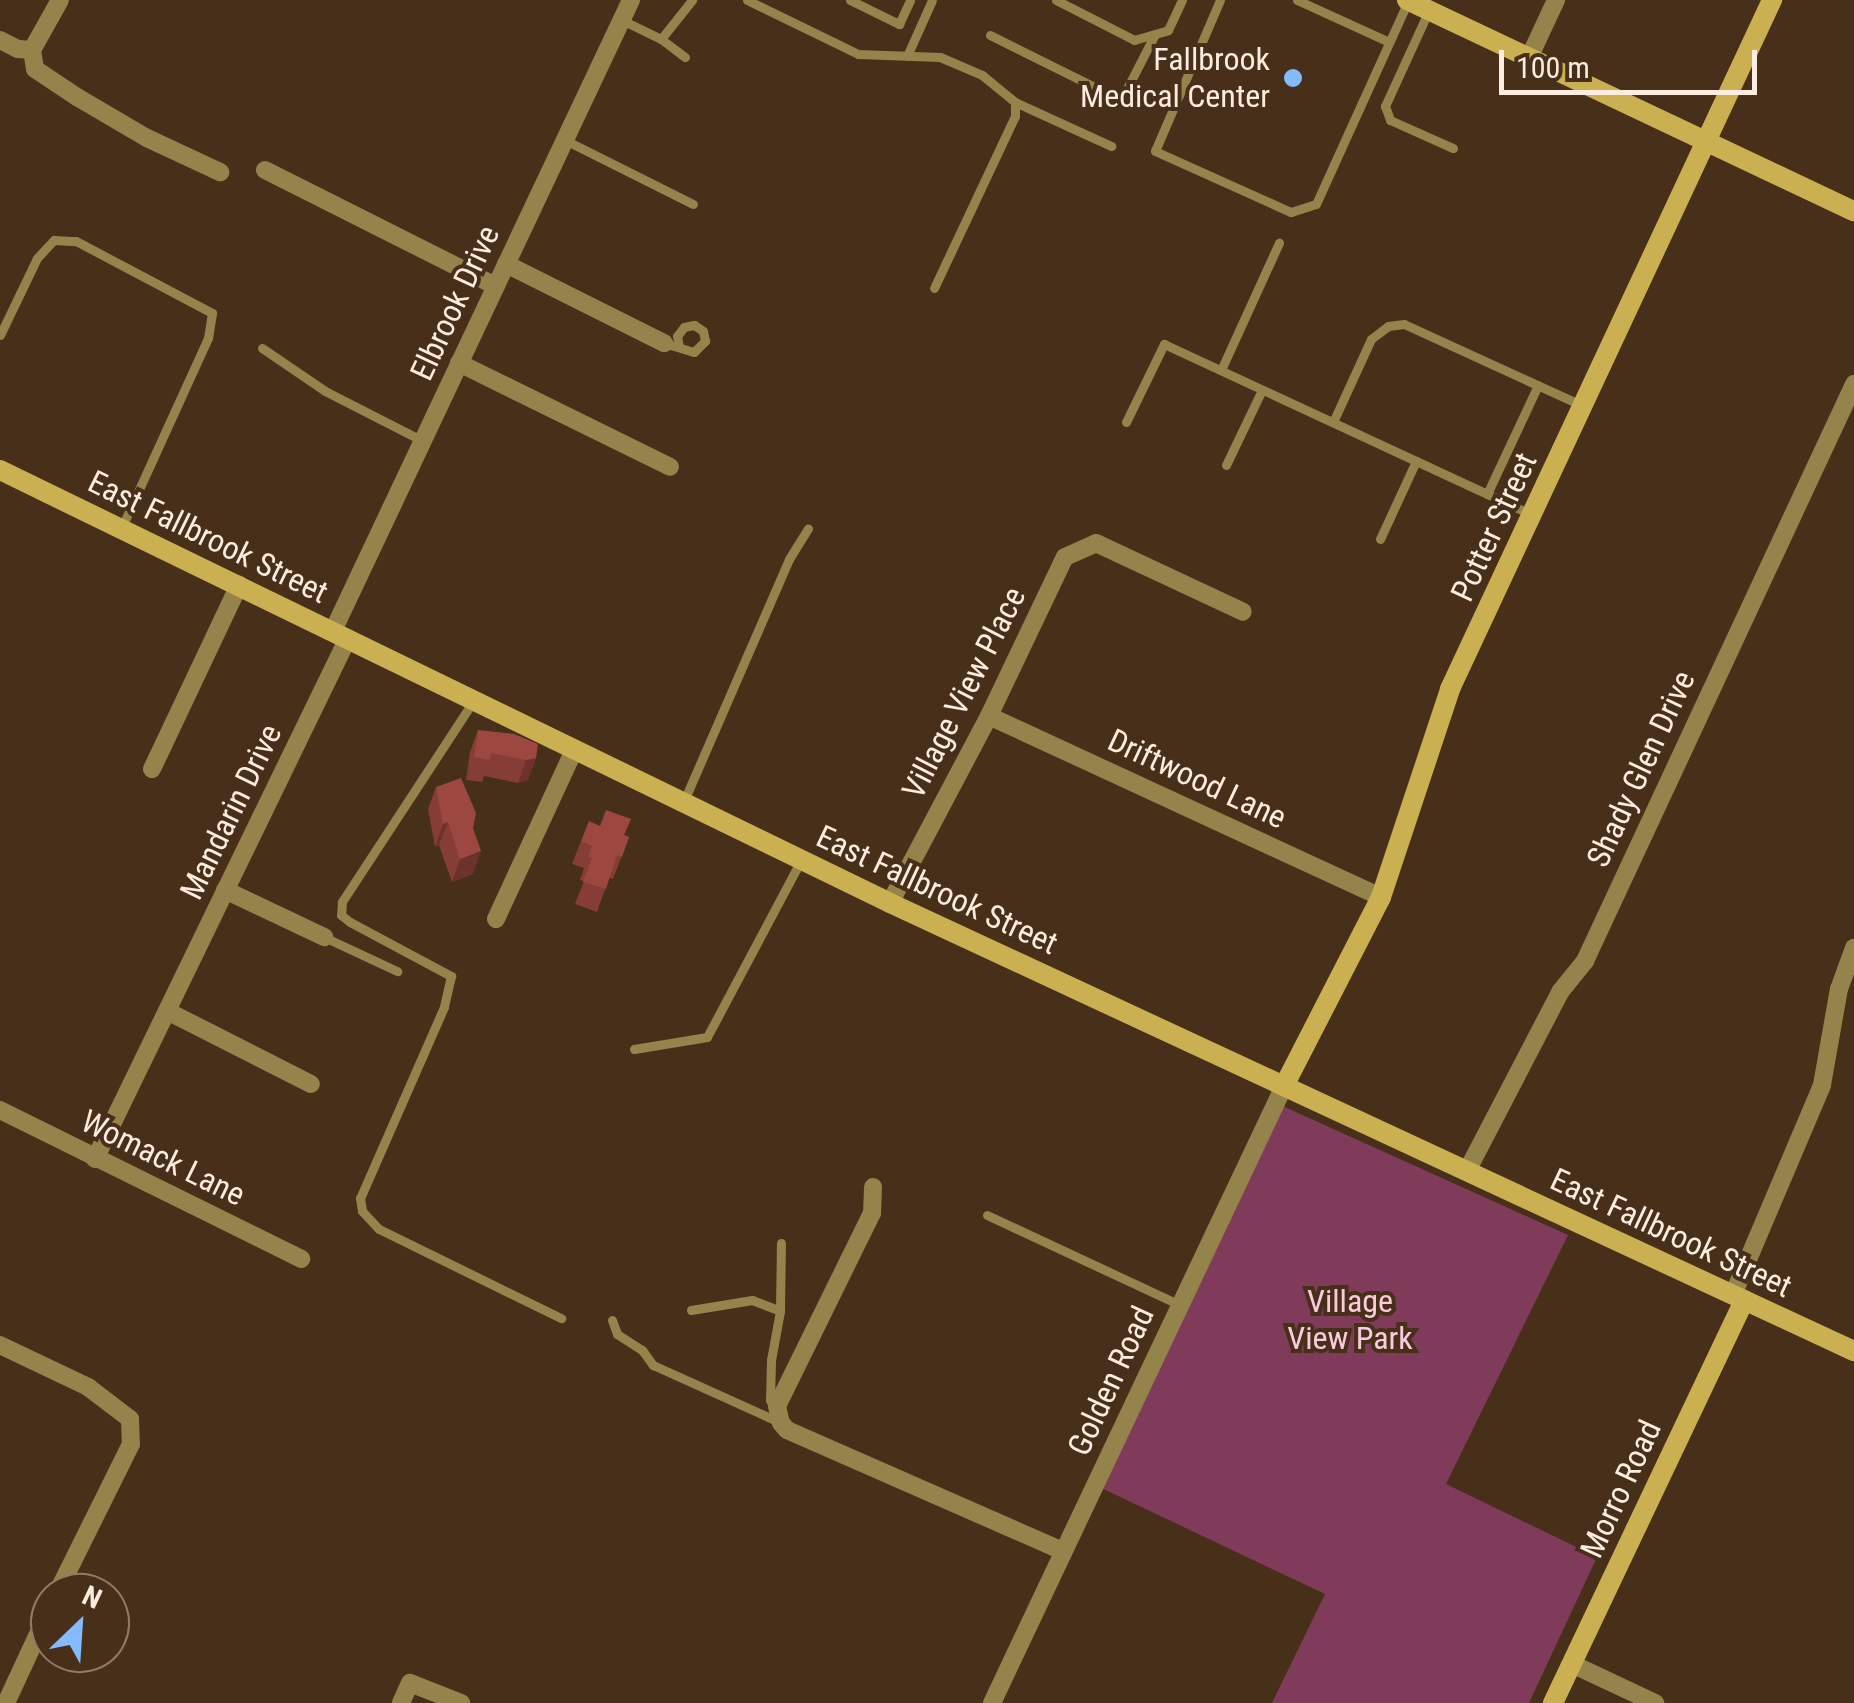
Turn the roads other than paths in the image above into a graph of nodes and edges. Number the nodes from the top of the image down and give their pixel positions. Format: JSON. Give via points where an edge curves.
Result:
{"nodes":[{"id":1,"x":60,"y":0,"type":"edge"},
{"id":2,"x":631,"y":0,"type":"edge"},
{"id":3,"x":692,"y":0,"type":"edge"},
{"id":4,"x":747,"y":0,"type":"edge"},
{"id":5,"x":850,"y":0,"type":"edge"},
{"id":6,"x":910,"y":0,"type":"edge"},
{"id":7,"x":932,"y":0,"type":"edge"},
{"id":8,"x":1056,"y":0,"type":"edge"},
{"id":9,"x":1182,"y":0,"type":"edge"},
{"id":10,"x":1220,"y":0,"type":"edge"},
{"id":11,"x":1297,"y":0,"type":"edge"},
{"id":12,"x":1407,"y":0,"type":"edge"},
{"id":13,"x":1556,"y":0,"type":"edge"},
{"id":14,"x":1772,"y":0,"type":"edge"},
{"id":15,"x":1439,"y":9,"type":"edge"},
{"id":16,"x":622,"y":20,"type":"junction"},
{"id":17,"x":1156,"y":34,"type":"junction"},
{"id":18,"x":990,"y":36,"type":"dead end"},
{"id":19,"x":662,"y":39,"type":"junction"},
{"id":20,"x":0,"y":40,"type":"edge"},
{"id":21,"x":1389,"y":42,"type":"junction"},
{"id":22,"x":32,"y":50,"type":"junction"},
{"id":23,"x":908,"y":56,"type":"junction"},
{"id":24,"x":684,"y":57,"type":"dead end"},
{"id":25,"x":1529,"y":58,"type":"junction"},
{"id":26,"x":1015,"y":102,"type":"junction"},
{"id":27,"x":564,"y":140,"type":"junction"},
{"id":28,"x":1706,"y":140,"type":"junction"},
{"id":29,"x":1112,"y":146,"type":"dead end"},
{"id":30,"x":1453,"y":148,"type":"dead end"},
{"id":31,"x":264,"y":170,"type":"dead end"},
{"id":32,"x":220,"y":172,"type":"dead end"},
{"id":33,"x":693,"y":204,"type":"dead end"},
{"id":34,"x":1854,"y":211,"type":"edge"},
{"id":35,"x":1279,"y":242,"type":"dead end"},
{"id":36,"x":506,"y":264,"type":"junction"},
{"id":37,"x":496,"y":286,"type":"junction"},
{"id":38,"x":934,"y":288,"type":"dead end"},
{"id":39,"x":0,"y":335,"type":"edge"},
{"id":40,"x":672,"y":345,"type":"dead end"},
{"id":41,"x":262,"y":348,"type":"dead end"},
{"id":42,"x":460,"y":363,"type":"junction"},
{"id":43,"x":1221,"y":370,"type":"junction"},
{"id":44,"x":1854,"y":384,"type":"edge"},
{"id":45,"x":1538,"y":385,"type":"junction"},
{"id":46,"x":1262,"y":390,"type":"junction"},
{"id":47,"x":1584,"y":406,"type":"junction"},
{"id":48,"x":1126,"y":422,"type":"dead end"},
{"id":49,"x":1333,"y":422,"type":"junction"},
{"id":50,"x":423,"y":441,"type":"junction"},
{"id":51,"x":1416,"y":461,"type":"junction"},
{"id":52,"x":1226,"y":465,"type":"dead end"},
{"id":53,"x":670,"y":467,"type":"dead end"},
{"id":54,"x":0,"y":470,"type":"edge"},
{"id":55,"x":1487,"y":494,"type":"junction"},
{"id":56,"x":1534,"y":516,"type":"junction"},
{"id":57,"x":121,"y":529,"type":"junction"},
{"id":58,"x":808,"y":529,"type":"dead end"},
{"id":59,"x":1380,"y":539,"type":"dead end"},
{"id":60,"x":239,"y":585,"type":"junction"},
{"id":61,"x":1243,"y":612,"type":"dead end"},
{"id":62,"x":340,"y":634,"type":"junction"},
{"id":63,"x":474,"y":701,"type":"junction"},
{"id":64,"x":989,"y":716,"type":"junction"},
{"id":65,"x":574,"y":750,"type":"junction"},
{"id":66,"x":152,"y":770,"type":"dead end"},
{"id":67,"x":684,"y":803,"type":"junction"},
{"id":68,"x":800,"y":860,"type":"junction"},
{"id":69,"x":225,"y":890,"type":"junction"},
{"id":70,"x":1380,"y":897,"type":"junction"},
{"id":71,"x":890,"y":903,"type":"junction"},
{"id":72,"x":496,"y":918,"type":"dead end"},
{"id":73,"x":324,"y":937,"type":"joint"},
{"id":74,"x":1854,"y":948,"type":"edge"},
{"id":75,"x":396,"y":971,"type":"dead end"},
{"id":76,"x":169,"y":1012,"type":"junction"},
{"id":77,"x":634,"y":1049,"type":"dead end"},
{"id":78,"x":311,"y":1084,"type":"dead end"},
{"id":79,"x":1284,"y":1086,"type":"junction"},
{"id":80,"x":0,"y":1110,"type":"edge"},
{"id":81,"x":95,"y":1158,"type":"junction"},
{"id":82,"x":1467,"y":1170,"type":"junction"},
{"id":83,"x":873,"y":1187,"type":"dead end"},
{"id":84,"x":987,"y":1215,"type":"dead end"},
{"id":85,"x":781,"y":1243,"type":"dead end"},
{"id":86,"x":301,"y":1259,"type":"dead end"},
{"id":87,"x":1738,"y":1297,"type":"junction"},
{"id":88,"x":1180,"y":1305,"type":"junction"},
{"id":89,"x":691,"y":1310,"type":"dead end"},
{"id":90,"x":780,"y":1311,"type":"junction"},
{"id":91,"x":561,"y":1318,"type":"dead end"},
{"id":92,"x":612,"y":1320,"type":"dead end"},
{"id":93,"x":0,"y":1345,"type":"edge"},
{"id":94,"x":1854,"y":1351,"type":"edge"},
{"id":95,"x":780,"y":1420,"type":"junction"},
{"id":96,"x":1064,"y":1551,"type":"junction"},
{"id":97,"x":67,"y":1573,"type":"edge"},
{"id":98,"x":30,"y":1651,"type":"edge"},
{"id":99,"x":1572,"y":1664,"type":"junction"},
{"id":100,"x":6,"y":1703,"type":"edge"},
{"id":101,"x":401,"y":1703,"type":"edge"},
{"id":102,"x":461,"y":1703,"type":"edge"},
{"id":103,"x":992,"y":1703,"type":"edge"},
{"id":104,"x":1553,"y":1703,"type":"edge"},
{"id":105,"x":1655,"y":1703,"type":"edge"}],
"edges":[{"from":1,"to":22,"type":"street"},
{"from":2,"to":16,"type":"street","name":"Elbrook Drive"},
{"from":3,"to":19,"type":"lane"},
{"from":4,"to":23,"type":"lane","via":[[858,54]]},
{"from":5,"to":6,"type":"lane","via":[[899,24]]},
{"from":7,"to":23,"type":"lane"},
{"from":8,"to":17,"type":"lane","via":[[1134,40]]},
{"from":9,"to":17,"type":"lane","via":[[1168,30]]},
{"from":10,"to":21,"type":"lane","via":[[1155,151],[1291,212],[1316,204]]},
{"from":11,"to":21,"type":"lane"},
{"from":12,"to":15,"type":"street"},
{"from":12,"to":21,"type":"lane"},
{"from":13,"to":25,"type":"street"},
{"from":14,"to":28,"type":"street","name":"Potter Street"},
{"from":15,"to":25,"type":"street"},
{"from":15,"to":30,"type":"lane","via":[[1385,106],[1390,120]]},
{"from":16,"to":19,"type":"lane"},
{"from":16,"to":27,"type":"street","name":"Elbrook Drive"},
{"from":17,"to":18,"type":"lane","via":[[1121,100]]},
{"from":19,"to":24,"type":"lane"},
{"from":20,"to":22,"type":"street"},
{"from":22,"to":32,"type":"street","via":[[35,69],[77,97]]},
{"from":23,"to":26,"type":"lane","via":[[940,57],[968,69]]},
{"from":25,"to":28,"type":"street"},
{"from":26,"to":29,"type":"lane"},
{"from":26,"to":38,"type":"lane","via":[[1015,116]]},
{"from":27,"to":33,"type":"lane"},
{"from":27,"to":36,"type":"street","name":"Elbrook Drive"},
{"from":28,"to":34,"type":"street"},
{"from":28,"to":47,"type":"street","name":"Potter Street"},
{"from":31,"to":37,"type":"street"},
{"from":35,"to":43,"type":"lane"},
{"from":36,"to":37,"type":"street","name":"Elbrook Drive"},
{"from":36,"to":40,"type":"street"},
{"from":37,"to":42,"type":"street","name":"Elbrook Drive"},
{"from":39,"to":57,"type":"lane","via":[[37,258],[54,240],[76,241],[212,313],[208,338]]},
{"from":41,"to":50,"type":"lane","via":[[325,391]]},
{"from":42,"to":50,"type":"street","name":"Elbrook Drive"},
{"from":42,"to":53,"type":"street"},
{"from":43,"to":46,"type":"lane"},
{"from":43,"to":48,"type":"lane","via":[[1164,344]]},
{"from":44,"to":82,"type":"street","name":"Shady Glen Drive","via":[[1585,961],[1560,992]]},
{"from":45,"to":47,"type":"lane"},
{"from":45,"to":49,"type":"lane","via":[[1404,324],[1388,326],[1371,340]]},
{"from":45,"to":55,"type":"lane"},
{"from":46,"to":49,"type":"lane"},
{"from":46,"to":52,"type":"lane"},
{"from":47,"to":56,"type":"street","name":"Potter Street"},
{"from":49,"to":51,"type":"lane"},
{"from":50,"to":62,"type":"street","name":"Elbrook Drive"},
{"from":51,"to":55,"type":"lane"},
{"from":51,"to":59,"type":"lane"},
{"from":54,"to":57,"type":"street","name":"East Fallbrook Street"},
{"from":55,"to":56,"type":"lane"},
{"from":56,"to":70,"type":"street","name":"Potter Street","via":[[1450,690]]},
{"from":57,"to":60,"type":"street","name":"East Fallbrook Street"},
{"from":58,"to":67,"type":"lane"},
{"from":60,"to":62,"type":"street","name":"East Fallbrook Street"},
{"from":60,"to":66,"type":"street"},
{"from":61,"to":64,"type":"street","name":"Village View Place","via":[[1096,543],[1065,558]]},
{"from":62,"to":63,"type":"street","name":"East Fallbrook Street"},
{"from":62,"to":69,"type":"street","name":"Mandarin Drive"},
{"from":63,"to":65,"type":"street","name":"East Fallbrook Street"},
{"from":63,"to":91,"type":"lane","via":[[342,902],[341,914],[350,922],[451,976],[360,1198],[379,1229]]},
{"from":64,"to":70,"type":"street","name":"Driftwood Lane"},
{"from":64,"to":71,"type":"street","name":"Village View Place"},
{"from":65,"to":67,"type":"street","name":"East Fallbrook Street"},
{"from":65,"to":72,"type":"street"},
{"from":67,"to":68,"type":"street","name":"East Fallbrook Street"},
{"from":68,"to":71,"type":"street","name":"East Fallbrook Street"},
{"from":68,"to":77,"type":"lane","via":[[707,1037]]},
{"from":69,"to":73,"type":"street"},
{"from":69,"to":76,"type":"street","name":"Mandarin Drive"},
{"from":70,"to":79,"type":"street","name":"Potter Street"},
{"from":71,"to":79,"type":"street","name":"East Fallbrook Street"},
{"from":73,"to":75,"type":"lane"},
{"from":74,"to":87,"type":"street","name":"Morro Road","via":[[1839,990],[1822,1085]]},
{"from":76,"to":78,"type":"street"},
{"from":76,"to":81,"type":"street","name":"Mandarin Drive"},
{"from":79,"to":82,"type":"street","name":"East Fallbrook Street"},
{"from":79,"to":88,"type":"street","name":"Golden Road"},
{"from":80,"to":81,"type":"street","name":"Womack Lane"},
{"from":81,"to":86,"type":"street","name":"Womack Lane"},
{"from":82,"to":87,"type":"street","name":"East Fallbrook Street"},
{"from":83,"to":95,"type":"street","via":[[872,1213],[777,1406]]},
{"from":84,"to":88,"type":"lane"},
{"from":85,"to":90,"type":"lane"},
{"from":87,"to":94,"type":"street","name":"East Fallbrook Street"},
{"from":87,"to":99,"type":"street","name":"Morro Road"},
{"from":88,"to":96,"type":"street","name":"Golden Road"},
{"from":89,"to":90,"type":"lane","via":[[752,1300]]},
{"from":90,"to":95,"type":"lane","via":[[770,1400]]},
{"from":92,"to":95,"type":"lane","via":[[617,1334],[653,1366]]},
{"from":93,"to":97,"type":"street","via":[[88,1388],[130,1419],[131,1444]]},
{"from":95,"to":96,"type":"street","via":[[787,1430]]},
{"from":96,"to":103,"type":"street","name":"Golden Road"},
{"from":98,"to":100,"type":"street"},
{"from":99,"to":104,"type":"street","name":"Morro Road"},
{"from":99,"to":105,"type":"street"},
{"from":101,"to":102,"type":"street","via":[[410,1683]]}]}
